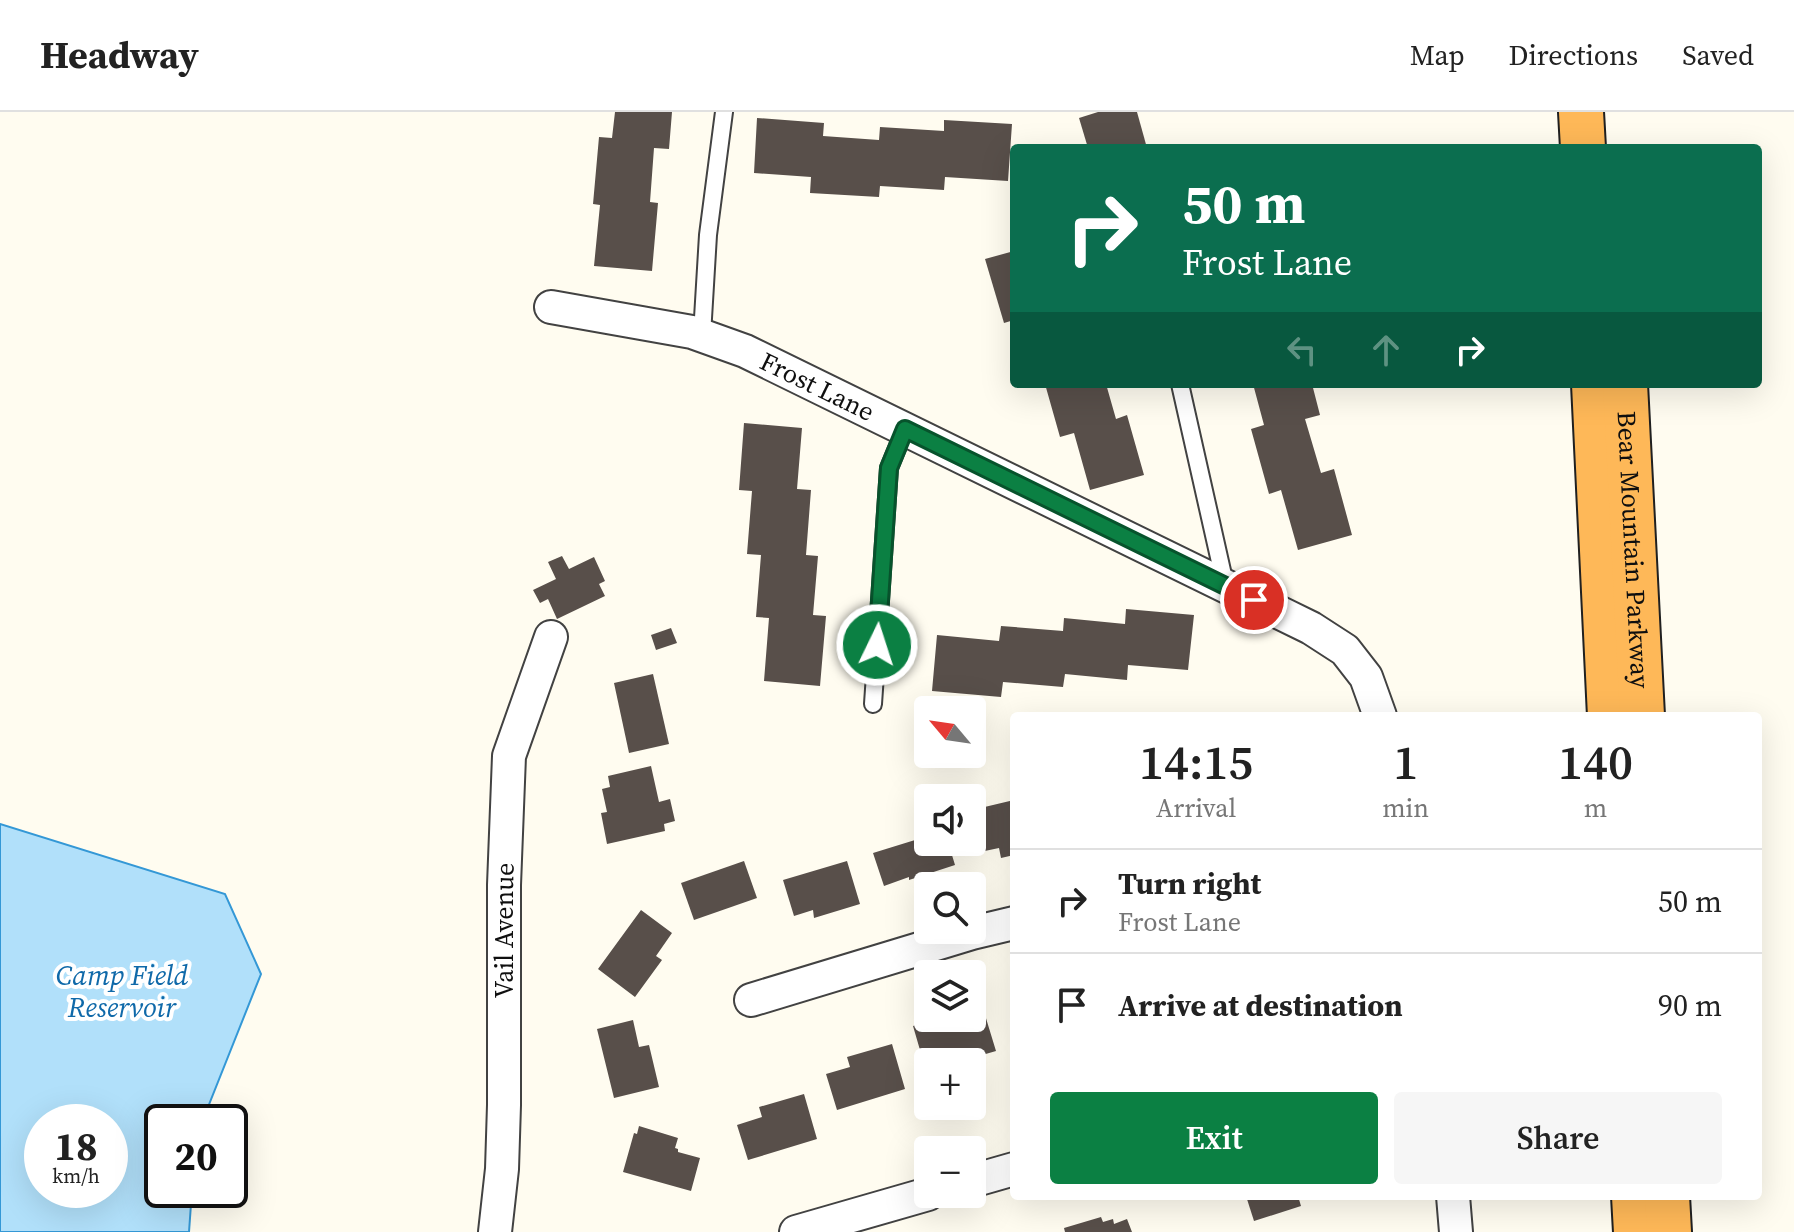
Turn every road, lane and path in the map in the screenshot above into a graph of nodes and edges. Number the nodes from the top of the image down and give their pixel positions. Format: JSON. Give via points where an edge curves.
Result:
{"nodes":[{"id":1,"x":724,"y":112,"type":"edge"},
{"id":2,"x":1581,"y":112,"type":"edge"},
{"id":3,"x":1612,"y":112,"type":"edge"},
{"id":4,"x":1583,"y":144,"type":"edge"},
{"id":5,"x":1613,"y":144,"type":"edge"},
{"id":6,"x":551,"y":307,"type":"dead end"},
{"id":7,"x":702,"y":335,"type":"junction"},
{"id":8,"x":1181,"y":388,"type":"edge"},
{"id":9,"x":1594,"y":388,"type":"edge"},
{"id":10,"x":1625,"y":388,"type":"edge"},
{"id":11,"x":905,"y":429,"type":"junction"},
{"id":12,"x":1225,"y":586,"type":"junction"},
{"id":13,"x":551,"y":637,"type":"dead end"},
{"id":14,"x":873,"y":704,"type":"dead end"},
{"id":15,"x":1379,"y":712,"type":"edge"},
{"id":16,"x":1610,"y":712,"type":"edge"},
{"id":17,"x":1642,"y":712,"type":"edge"},
{"id":18,"x":1010,"y":924,"type":"edge"},
{"id":19,"x":751,"y":1000,"type":"dead end"},
{"id":20,"x":1010,"y":1170,"type":"edge"},
{"id":21,"x":986,"y":1177,"type":"edge"},
{"id":22,"x":914,"y":1198,"type":"edge"},
{"id":23,"x":1453,"y":1200,"type":"edge"},
{"id":24,"x":1634,"y":1200,"type":"edge"},
{"id":25,"x":1667,"y":1200,"type":"edge"},
{"id":26,"x":495,"y":1232,"type":"edge"},
{"id":27,"x":796,"y":1232,"type":"edge"},
{"id":28,"x":1456,"y":1232,"type":"edge"},
{"id":29,"x":1636,"y":1232,"type":"edge"},
{"id":30,"x":1669,"y":1232,"type":"edge"}],
"edges":[{"from":1,"to":7,"type":"lane"},
{"from":2,"to":4,"type":"highway"},
{"from":3,"to":5,"type":"highway"},
{"from":6,"to":7,"type":"street","name":"Frost Lane"},
{"from":7,"to":11,"type":"street","name":"Frost Lane"},
{"from":8,"to":12,"type":"lane"},
{"from":9,"to":16,"type":"highway","name":"Bear Mountain Parkway"},
{"from":10,"to":17,"type":"highway","name":"Bear Mountain Parkway"},
{"from":11,"to":12,"type":"street","name":"Frost Lane"},
{"from":11,"to":14,"type":"lane","via":[[889,468]]},
{"from":12,"to":15,"type":"street","name":"Frost Lane","via":[[1345,650],[1366,677]]},
{"from":13,"to":26,"type":"street","name":"Vail Avenue","via":[[509,756],[504,1105]]},
{"from":18,"to":19,"type":"street"},
{"from":20,"to":21,"type":"street"},
{"from":22,"to":27,"type":"street"},
{"from":23,"to":28,"type":"street"},
{"from":24,"to":29,"type":"highway"},
{"from":25,"to":30,"type":"highway"}]}
